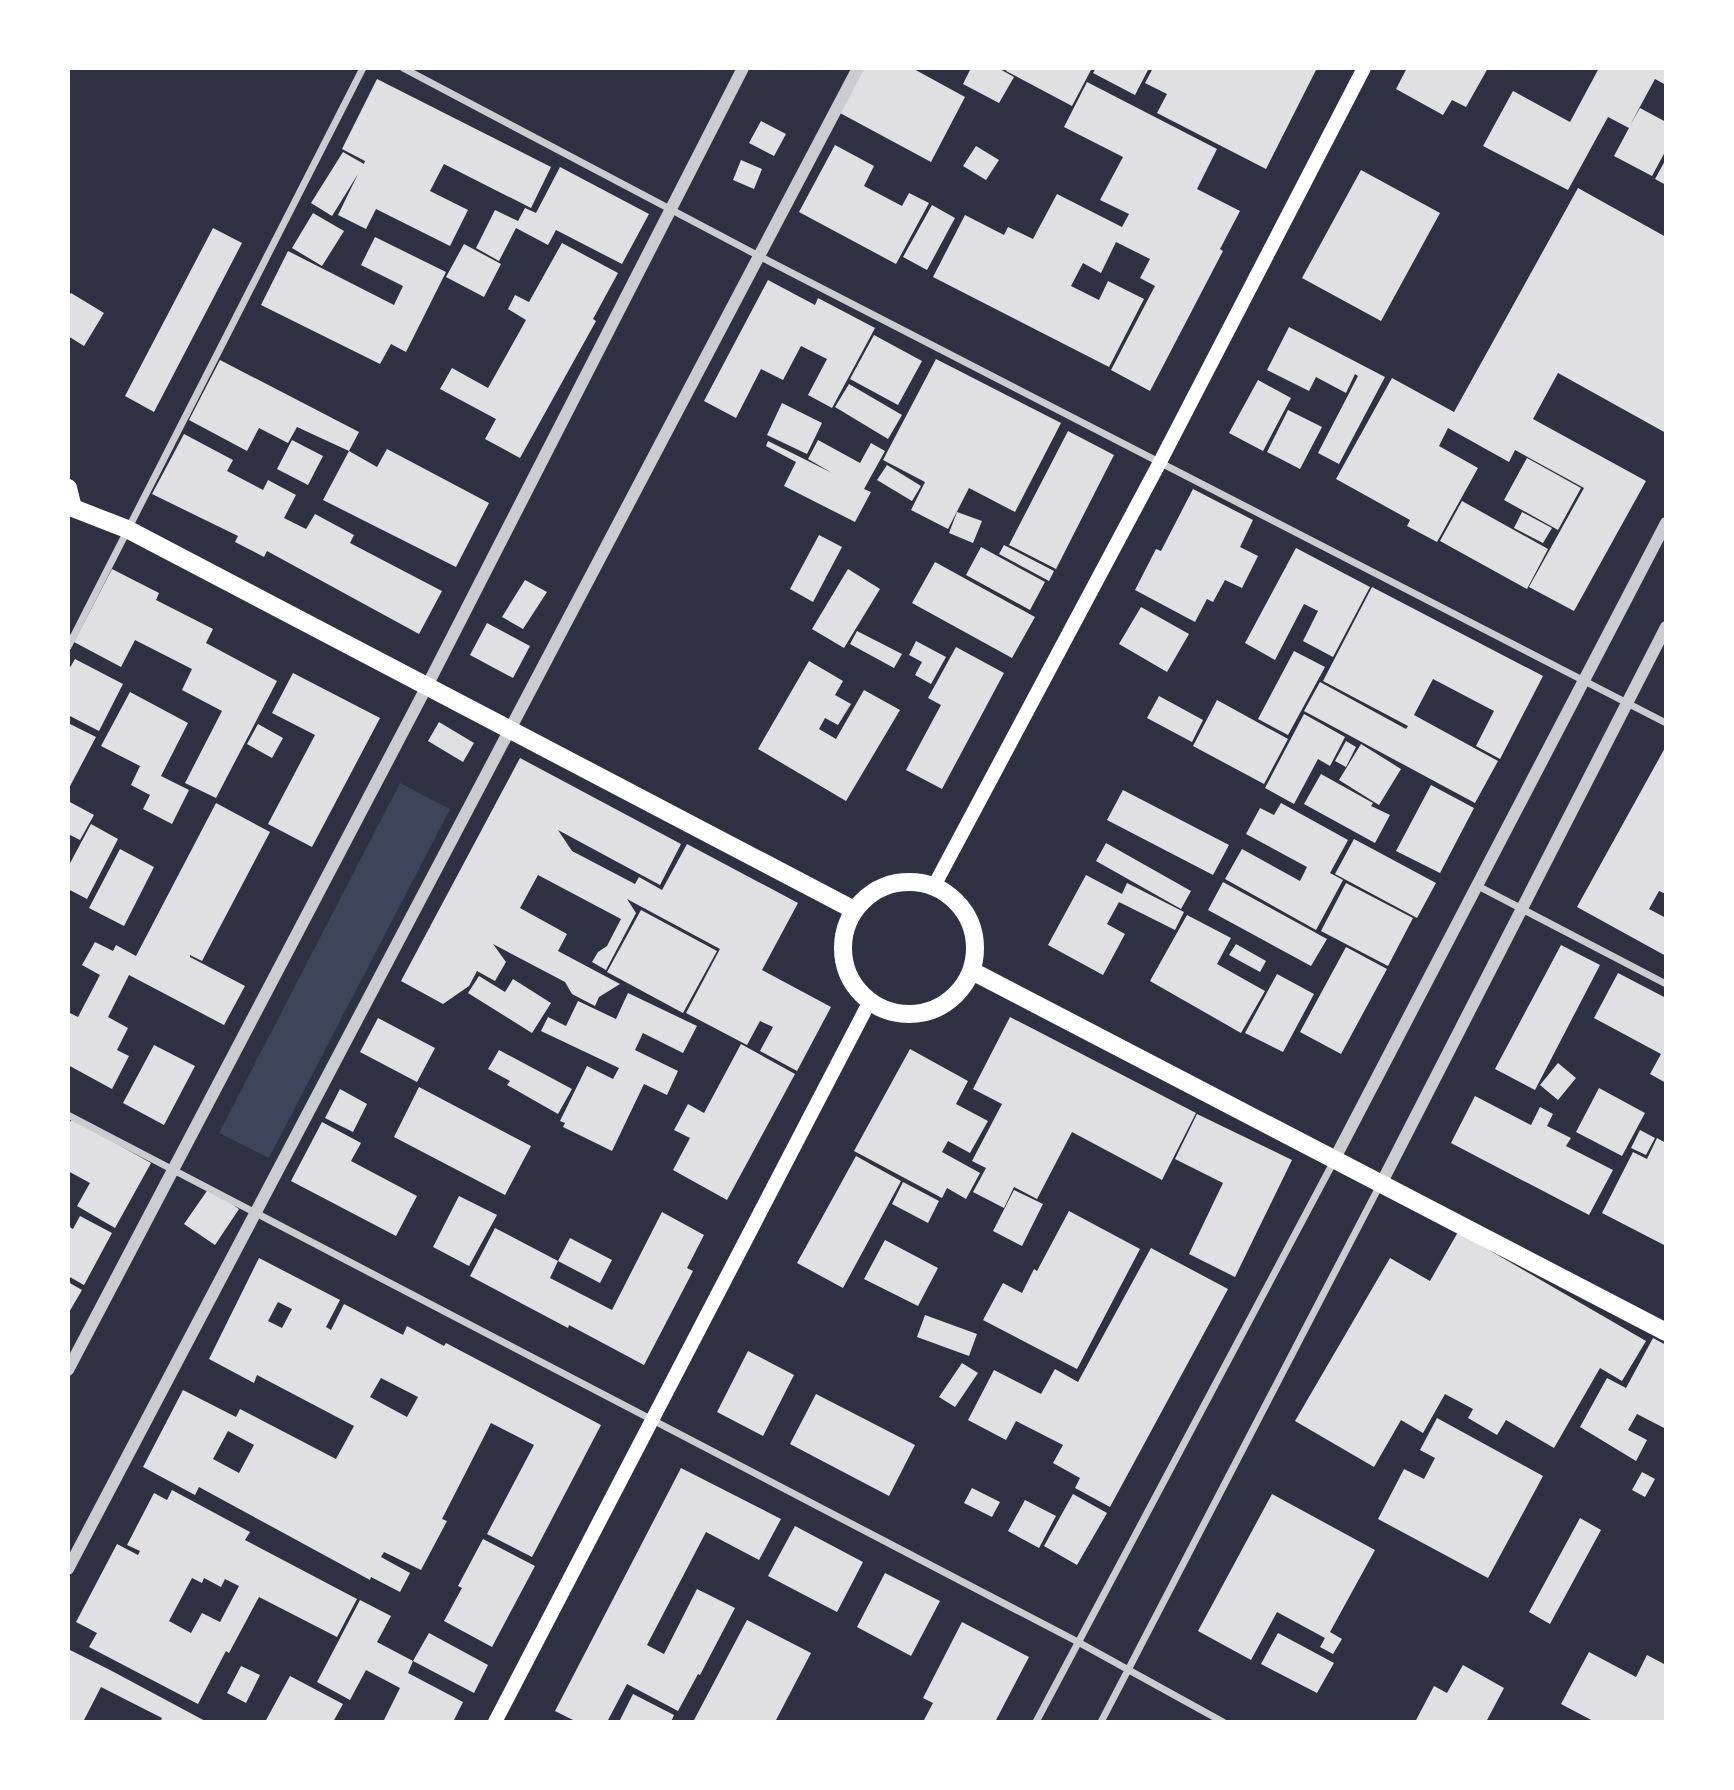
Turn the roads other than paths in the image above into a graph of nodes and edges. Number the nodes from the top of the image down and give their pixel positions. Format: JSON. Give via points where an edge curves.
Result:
{"nodes":[{"id":1,"x":363,"y":68,"type":"edge"},
{"id":2,"x":404,"y":68,"type":"edge"},
{"id":3,"x":743,"y":68,"type":"edge"},
{"id":4,"x":858,"y":68,"type":"edge"},
{"id":5,"x":1364,"y":68,"type":"edge"},
{"id":6,"x":671,"y":210,"type":"junction"},
{"id":7,"x":759,"y":256,"type":"junction"},
{"id":8,"x":1160,"y":462,"type":"junction"},
{"id":9,"x":68,"y":488,"type":"edge"},
{"id":10,"x":71,"y":509,"type":"edge"},
{"id":11,"x":1666,"y":523,"type":"edge"},
{"id":12,"x":127,"y":529,"type":"junction"},
{"id":13,"x":1666,"y":627,"type":"edge"},
{"id":14,"x":68,"y":647,"type":"edge"},
{"id":15,"x":1584,"y":682,"type":"junction"},
{"id":16,"x":427,"y":686,"type":"junction"},
{"id":17,"x":1626,"y":703,"type":"junction"},
{"id":18,"x":1666,"y":723,"type":"edge"},
{"id":19,"x":510,"y":729,"type":"junction"},
{"id":20,"x":1475,"y":885,"type":"junction"},
{"id":21,"x":934,"y":886,"type":"junction"},
{"id":22,"x":854,"y":910,"type":"junction"},
{"id":23,"x":1522,"y":910,"type":"junction"},
{"id":24,"x":972,"y":971,"type":"junction"},
{"id":25,"x":1666,"y":984,"type":"edge"},
{"id":26,"x":870,"y":1001,"type":"junction"},
{"id":27,"x":68,"y":1115,"type":"edge"},
{"id":28,"x":1334,"y":1160,"type":"junction"},
{"id":29,"x":172,"y":1171,"type":"junction"},
{"id":30,"x":1381,"y":1184,"type":"junction"},
{"id":31,"x":255,"y":1214,"type":"junction"},
{"id":32,"x":1666,"y":1332,"type":"edge"},
{"id":33,"x":68,"y":1370,"type":"edge"},
{"id":34,"x":652,"y":1421,"type":"junction"},
{"id":35,"x":68,"y":1569,"type":"edge"},
{"id":36,"x":1078,"y":1642,"type":"junction"},
{"id":37,"x":1128,"y":1671,"type":"junction"},
{"id":38,"x":495,"y":1722,"type":"edge"},
{"id":39,"x":1036,"y":1722,"type":"edge"},
{"id":40,"x":1101,"y":1722,"type":"edge"},
{"id":41,"x":1223,"y":1722,"type":"edge"}],
"edges":[{"from":1,"to":12,"type":"street"},
{"from":2,"to":6,"type":"street"},
{"from":3,"to":6,"type":"street"},
{"from":4,"to":7,"type":"street"},
{"from":5,"to":8,"type":"main road"},
{"from":6,"to":7,"type":"street"},
{"from":6,"to":16,"type":"street"},
{"from":7,"to":8,"type":"street"},
{"from":7,"to":19,"type":"street"},
{"from":8,"to":15,"type":"street"},
{"from":8,"to":21,"type":"main road"},
{"from":9,"to":10,"type":"main road"},
{"from":10,"to":12,"type":"main road"},
{"from":11,"to":15,"type":"street"},
{"from":12,"to":14,"type":"street"},
{"from":12,"to":16,"type":"main road"},
{"from":13,"to":17,"type":"street"},
{"from":15,"to":17,"type":"street"},
{"from":15,"to":20,"type":"street"},
{"from":16,"to":19,"type":"main road"},
{"from":16,"to":29,"type":"street"},
{"from":17,"to":18,"type":"street"},
{"from":17,"to":23,"type":"street"},
{"from":19,"to":22,"type":"main road"},
{"from":19,"to":31,"type":"street"},
{"from":20,"to":23,"type":"street"},
{"from":20,"to":28,"type":"street"},
{"from":21,"to":22,"type":"main road","via":[[890,885],[870,894]]},
{"from":21,"to":24,"type":"main road","via":[[951,897],[970,921],[976,951]]},
{"from":22,"to":26,"type":"main road","via":[[843,948],[846,969]]},
{"from":23,"to":25,"type":"street"},
{"from":23,"to":30,"type":"street"},
{"from":24,"to":26,"type":"main road","via":[[959,992],[940,1007],[916,1014],[892,1012]]},
{"from":24,"to":28,"type":"main road"},
{"from":26,"to":34,"type":"main road"},
{"from":27,"to":29,"type":"street"},
{"from":28,"to":30,"type":"main road"},
{"from":28,"to":36,"type":"street"},
{"from":29,"to":31,"type":"street"},
{"from":29,"to":33,"type":"street"},
{"from":30,"to":32,"type":"main road"},
{"from":30,"to":37,"type":"street"},
{"from":31,"to":34,"type":"street"},
{"from":31,"to":35,"type":"street"},
{"from":34,"to":36,"type":"street"},
{"from":34,"to":38,"type":"main road"},
{"from":36,"to":37,"type":"street"},
{"from":36,"to":39,"type":"street"},
{"from":37,"to":40,"type":"street"},
{"from":37,"to":41,"type":"street"}]}
